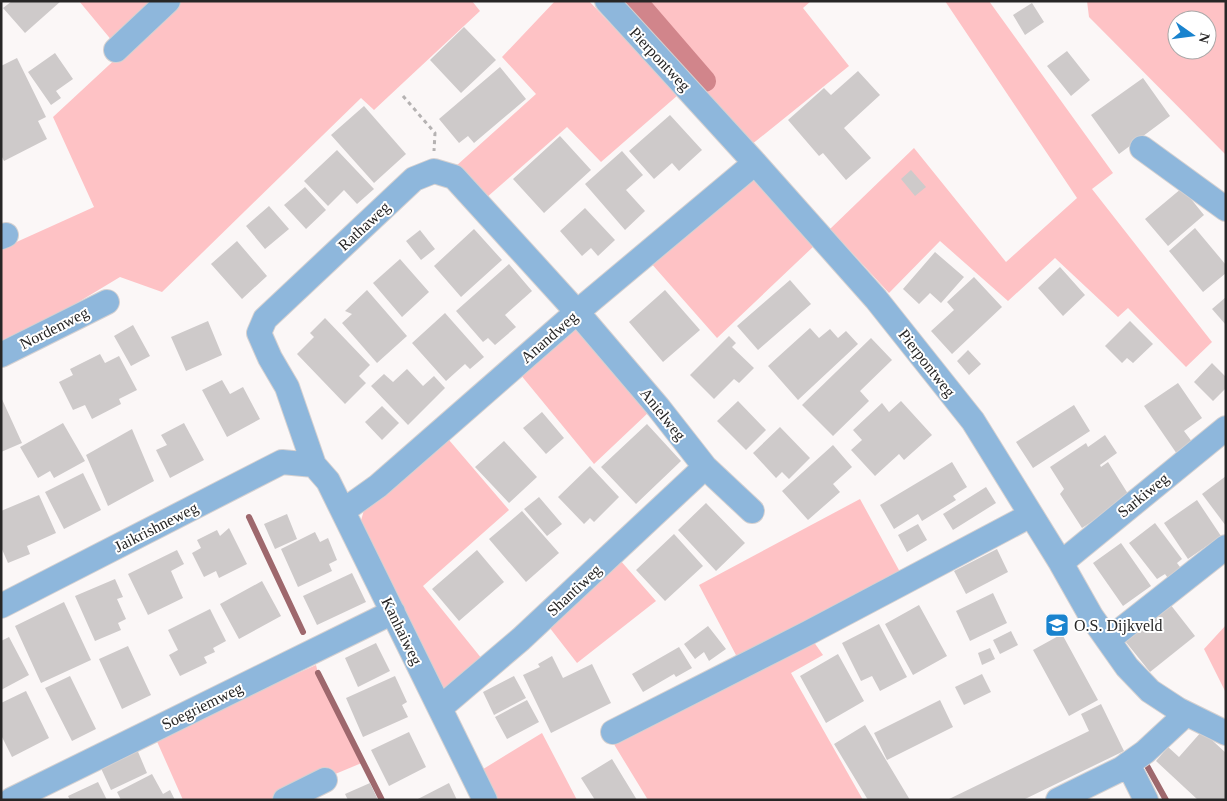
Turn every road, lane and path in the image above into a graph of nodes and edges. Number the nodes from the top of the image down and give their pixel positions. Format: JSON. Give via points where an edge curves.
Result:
{"nodes":[{"id":1,"x":168,"y":1,"type":"edge"},
{"id":2,"x":606,"y":1,"type":"edge"},
{"id":3,"x":116,"y":50,"type":"dead end"},
{"id":4,"x":403,"y":96,"type":"dead end"},
{"id":5,"x":1142,"y":148,"type":"dead end"},
{"id":6,"x":755,"y":163,"type":"junction"},
{"id":7,"x":434,"y":171,"type":"junction"},
{"id":8,"x":1226,"y":209,"type":"edge"},
{"id":9,"x":108,"y":302,"type":"dead end"},
{"id":10,"x":577,"y":312,"type":"junction"},
{"id":11,"x":1,"y":355,"type":"edge"},
{"id":12,"x":1226,"y":428,"type":"edge"},
{"id":13,"x":314,"y":465,"type":"junction"},
{"id":14,"x":705,"y":467,"type":"junction"},
{"id":15,"x":343,"y":511,"type":"junction"},
{"id":16,"x":752,"y":511,"type":"dead end"},
{"id":17,"x":1031,"y":515,"type":"junction"},
{"id":18,"x":1226,"y":547,"type":"edge"},
{"id":19,"x":1061,"y":563,"type":"junction"},
{"id":20,"x":1,"y":606,"type":"edge"},
{"id":21,"x":393,"y":612,"type":"junction"},
{"id":22,"x":1108,"y":640,"type":"junction"},
{"id":23,"x":440,"y":708,"type":"junction"},
{"id":24,"x":1186,"y":714,"type":"junction"},
{"id":25,"x":613,"y":732,"type":"dead end"},
{"id":26,"x":1226,"y":733,"type":"edge"},
{"id":27,"x":1128,"y":764,"type":"junction"},
{"id":28,"x":324,"y":780,"type":"dead end"},
{"id":29,"x":11,"y":800,"type":"edge"},
{"id":30,"x":285,"y":800,"type":"edge"},
{"id":31,"x":486,"y":800,"type":"edge"},
{"id":32,"x":1058,"y":800,"type":"edge"},
{"id":33,"x":1146,"y":800,"type":"edge"}],
"edges":[{"from":1,"to":3,"type":"street"},
{"from":2,"to":6,"type":"street","name":"Pierpontweg"},
{"from":4,"to":7,"type":"path","via":[[435,133]]},
{"from":5,"to":8,"type":"street"},
{"from":6,"to":10,"type":"street","name":"Anandweg"},
{"from":6,"to":17,"type":"street","name":"Pierpontweg","via":[[876,298],[973,421]]},
{"from":7,"to":10,"type":"street","via":[[454,177]]},
{"from":7,"to":13,"type":"street","name":"Rathaweg","via":[[414,179],[265,320],[259,333],[287,387]]},
{"from":9,"to":11,"type":"street","name":"Nordenweg"},
{"from":10,"to":14,"type":"street","name":"Anielweg"},
{"from":10,"to":15,"type":"street","name":"Anandweg","via":[[378,486]]},
{"from":12,"to":19,"type":"street","name":"Sarkiweg"},
{"from":13,"to":15,"type":"street","name":"Kanhaiweg","via":[[328,481]]},
{"from":13,"to":20,"type":"street","name":"Jaikrishneweg","via":[[282,462]]},
{"from":14,"to":16,"type":"street","name":"Anielweg"},
{"from":14,"to":23,"type":"street","name":"Shantiweg","via":[[521,639]]},
{"from":15,"to":21,"type":"street","name":"Kanhaiweg"},
{"from":17,"to":19,"type":"street","name":"Pierpontweg"},
{"from":17,"to":25,"type":"street"},
{"from":18,"to":22,"type":"street"},
{"from":19,"to":22,"type":"street","name":"Pierpontweg"},
{"from":21,"to":23,"type":"street","name":"Kanhaiweg"},
{"from":21,"to":29,"type":"street","name":"Soegriemweg"},
{"from":22,"to":24,"type":"street","name":"Pierpontweg","via":[[1150,691]]},
{"from":23,"to":31,"type":"street","name":"Kanhaiweg"},
{"from":24,"to":26,"type":"street","name":"Pierpontweg"},
{"from":24,"to":27,"type":"street"},
{"from":27,"to":32,"type":"street"},
{"from":27,"to":33,"type":"street"},
{"from":28,"to":30,"type":"street"}]}
